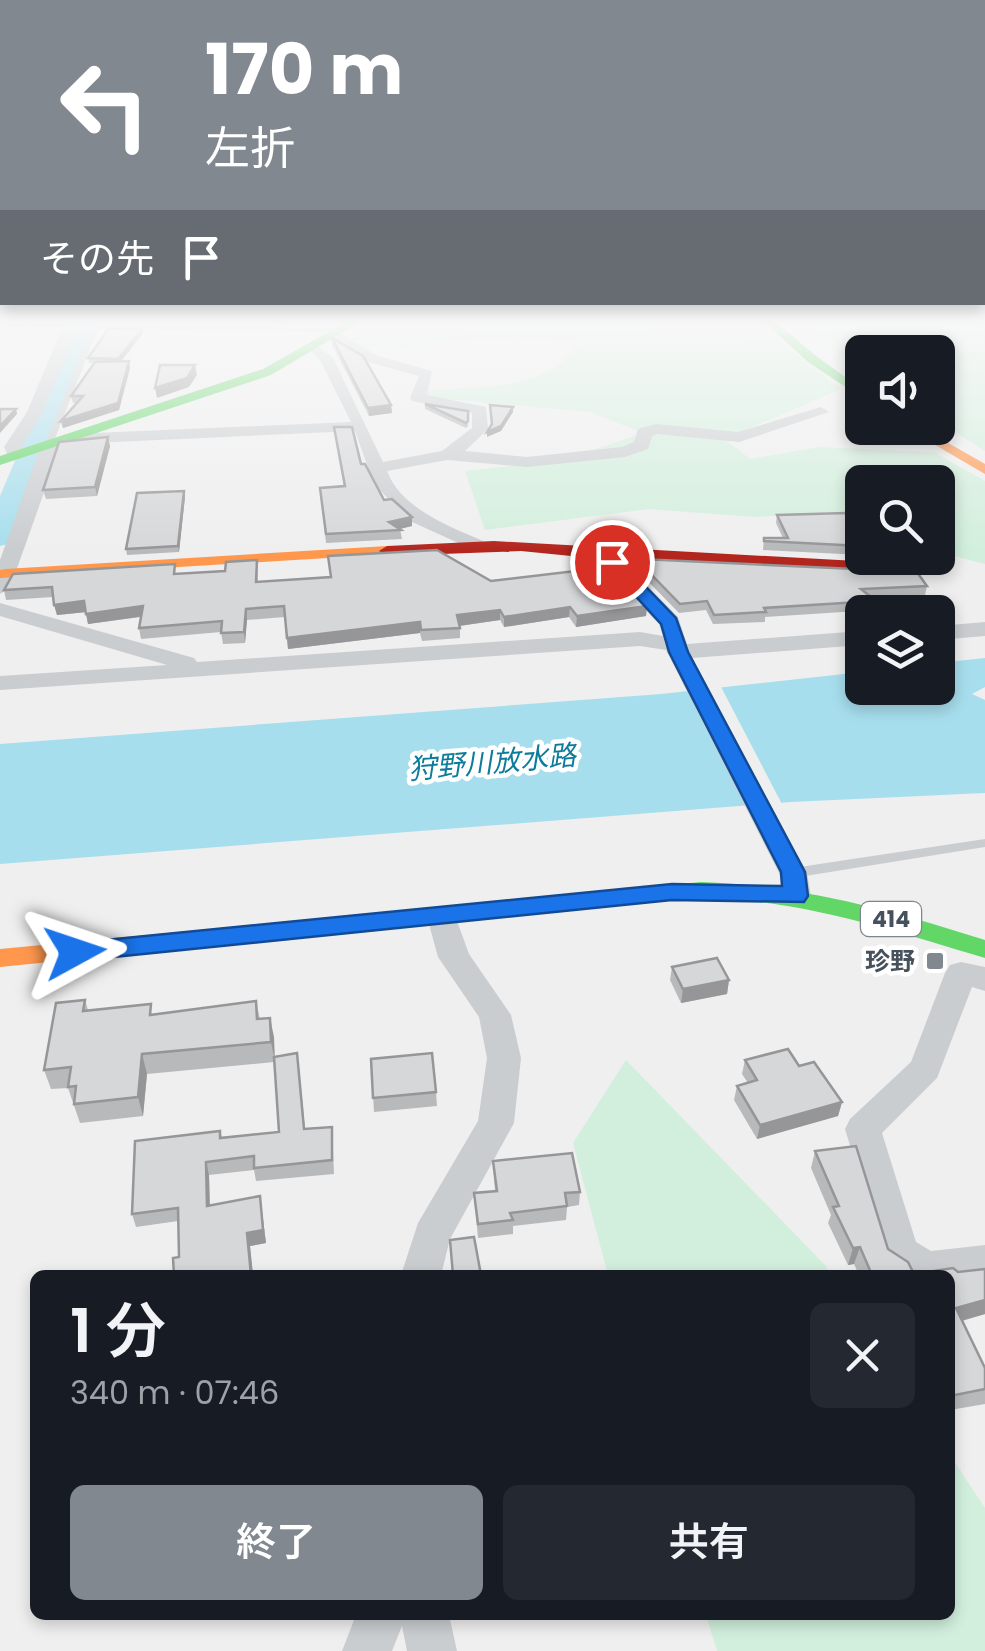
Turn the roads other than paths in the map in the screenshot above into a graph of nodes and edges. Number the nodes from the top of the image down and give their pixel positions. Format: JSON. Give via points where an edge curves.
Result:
{"nodes":[{"id":1,"x":42,"y":396,"type":"edge"},
{"id":2,"x":59,"y":396,"type":"edge"},
{"id":3,"x":203,"y":396,"type":"edge"},
{"id":4,"x":345,"y":396,"type":"edge"},
{"id":5,"x":419,"y":396,"type":"edge"},
{"id":6,"x":820,"y":412,"type":"dead end"},
{"id":7,"x":360,"y":426,"type":"junction"},
{"id":8,"x":944,"y":445,"type":"edge"},
{"id":9,"x":948,"y":445,"type":"edge"},
{"id":10,"x":32,"y":451,"type":"edge"},
{"id":11,"x":447,"y":455,"type":"junction"},
{"id":12,"x":377,"y":468,"type":"junction"},
{"id":13,"x":985,"y":468,"type":"edge"},
{"id":14,"x":478,"y":546,"type":"junction"},
{"id":15,"x":601,"y":554,"type":"junction"},
{"id":16,"x":845,"y":566,"type":"edge"},
{"id":17,"x":2,"y":581,"type":"edge"},
{"id":18,"x":0,"y":609,"type":"edge"},
{"id":19,"x":985,"y":629,"type":"edge"},
{"id":20,"x":955,"y":632,"type":"edge"},
{"id":21,"x":845,"y":639,"type":"edge"},
{"id":22,"x":679,"y":652,"type":"junction"},
{"id":23,"x":206,"y":668,"type":"junction"},
{"id":24,"x":0,"y":684,"type":"edge"},
{"id":25,"x":985,"y":843,"type":"edge"},
{"id":26,"x":790,"y":874,"type":"junction"},
{"id":27,"x":442,"y":917,"type":"junction"},
{"id":28,"x":985,"y":949,"type":"edge"},
{"id":29,"x":0,"y":958,"type":"edge"},
{"id":30,"x":985,"y":979,"type":"edge"},
{"id":31,"x":985,"y":1263,"type":"edge"},
{"id":32,"x":422,"y":1270,"type":"edge"},
{"id":33,"x":379,"y":1620,"type":"edge"},
{"id":34,"x":425,"y":1620,"type":"edge"},
{"id":35,"x":367,"y":1651,"type":"edge"},
{"id":36,"x":432,"y":1651,"type":"edge"}],
"edges":[{"from":1,"to":10,"type":"street","via":[[12,447]]},
{"from":2,"to":10,"type":"lane"},
{"from":3,"to":10,"type":"main road"},
{"from":4,"to":7,"type":"street"},
{"from":5,"to":11,"type":"street","via":[[480,410],[480,428]]},
{"from":6,"to":11,"type":"street","via":[[740,437],[656,429],[644,433],[642,446],[625,452],[528,462]]},
{"from":7,"to":10,"type":"street"},
{"from":7,"to":12,"type":"street"},
{"from":8,"to":13,"type":"main road"},
{"from":9,"to":13,"type":"main road"},
{"from":10,"to":17,"type":"street","via":[[49,452]]},
{"from":11,"to":12,"type":"street"},
{"from":12,"to":14,"type":"street","via":[[383,484],[416,517]]},
{"from":14,"to":15,"type":"main road"},
{"from":14,"to":17,"type":"main road"},
{"from":15,"to":16,"type":"main road"},
{"from":15,"to":22,"type":"street","via":[[670,622]]},
{"from":18,"to":23,"type":"street"},
{"from":19,"to":20,"type":"street"},
{"from":21,"to":22,"type":"street"},
{"from":22,"to":23,"type":"street","via":[[640,638]]},
{"from":22,"to":26,"type":"street"},
{"from":23,"to":24,"type":"street"},
{"from":25,"to":26,"type":"lane"},
{"from":26,"to":27,"type":"main road","number":"414","via":[[764,892],[672,892]]},
{"from":26,"to":28,"type":"main road","number":"414","via":[[880,916]]},
{"from":27,"to":29,"type":"main road","number":"414"},
{"from":27,"to":32,"type":"street","via":[[454,957],[495,1016],[504,1058],[496,1123],[432,1235]]},
{"from":30,"to":31,"type":"street","via":[[962,972],[925,1068],[863,1130],[900,1252],[926,1269]]},
{"from":33,"to":35,"type":"street"},
{"from":34,"to":36,"type":"street"}]}
